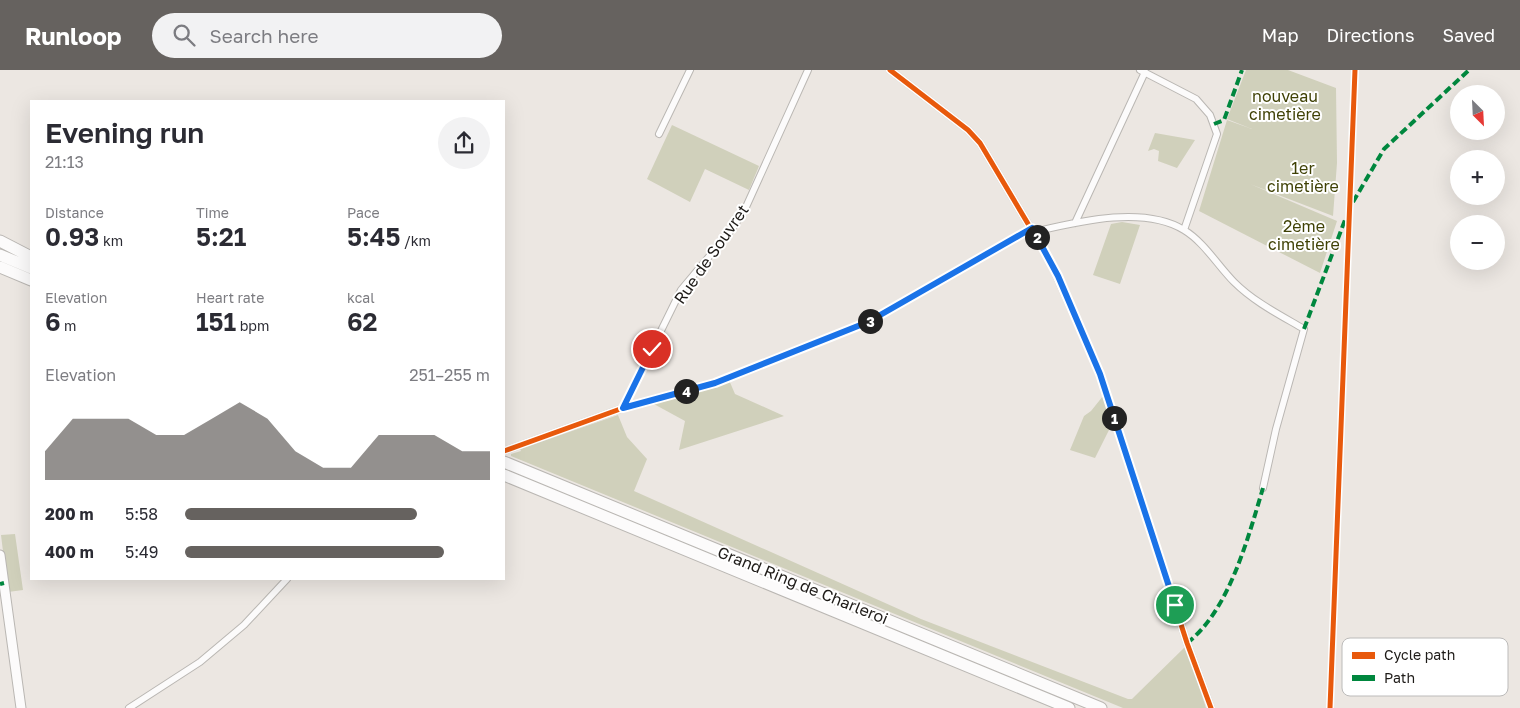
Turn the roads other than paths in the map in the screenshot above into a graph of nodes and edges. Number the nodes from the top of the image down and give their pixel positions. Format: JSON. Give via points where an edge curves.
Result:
{"nodes":[{"id":1,"x":690,"y":70,"type":"edge"},
{"id":2,"x":808,"y":70,"type":"edge"},
{"id":3,"x":890,"y":70,"type":"edge"},
{"id":4,"x":1142,"y":71,"type":"edge"},
{"id":5,"x":659,"y":134,"type":"dead end"},
{"id":6,"x":1075,"y":223,"type":"junction"},
{"id":7,"x":1033,"y":230,"type":"junction"},
{"id":8,"x":1184,"y":230,"type":"junction"},
{"id":9,"x":0,"y":241,"type":"edge"},
{"id":10,"x":0,"y":255,"type":"edge"},
{"id":11,"x":30,"y":256,"type":"edge"},
{"id":12,"x":0,"y":267,"type":"edge"},
{"id":13,"x":30,"y":268,"type":"edge"},
{"id":14,"x":30,"y":280,"type":"edge"},
{"id":15,"x":623,"y":408,"type":"junction"},
{"id":16,"x":505,"y":451,"type":"edge"},
{"id":17,"x":505,"y":462,"type":"edge"},
{"id":18,"x":505,"y":475,"type":"edge"},
{"id":19,"x":1263,"y":488,"type":"dead end"},
{"id":20,"x":0,"y":556,"type":"edge"},
{"id":21,"x":285,"y":580,"type":"edge"},
{"id":22,"x":21,"y":708,"type":"edge"},
{"id":23,"x":129,"y":708,"type":"edge"},
{"id":24,"x":1069,"y":708,"type":"edge"},
{"id":25,"x":1102,"y":708,"type":"edge"},
{"id":26,"x":1211,"y":708,"type":"edge"}],
"edges":[{"from":1,"to":5,"type":"street"},
{"from":2,"to":15,"type":"street","name":"Rue de Souvret","via":[[746,207],[733,228],[681,290]]},
{"from":3,"to":7,"type":"street","via":[[968,130],[980,143]]},
{"from":4,"to":6,"type":"street"},
{"from":4,"to":8,"type":"street","via":[[1196,99],[1210,115],[1217,134]]},
{"from":6,"to":7,"type":"street"},
{"from":6,"to":8,"type":"street","via":[[1124,217],[1156,221]]},
{"from":7,"to":15,"type":"street","via":[[868,322],[715,383]]},
{"from":7,"to":26,"type":"street","via":[[1058,276],[1100,374]]},
{"from":8,"to":19,"type":"street","via":[[1236,283],[1266,307],[1304,329]]},
{"from":9,"to":11,"type":"highway"},
{"from":10,"to":13,"type":"highway"},
{"from":12,"to":14,"type":"highway"},
{"from":15,"to":16,"type":"street"},
{"from":17,"to":25,"type":"highway","name":"Grand Ring de Charleroi"},
{"from":18,"to":24,"type":"highway","name":"Grand Ring de Charleroi"},
{"from":20,"to":22,"type":"main road"},
{"from":21,"to":23,"type":"street","via":[[244,625],[200,662]]}]}
